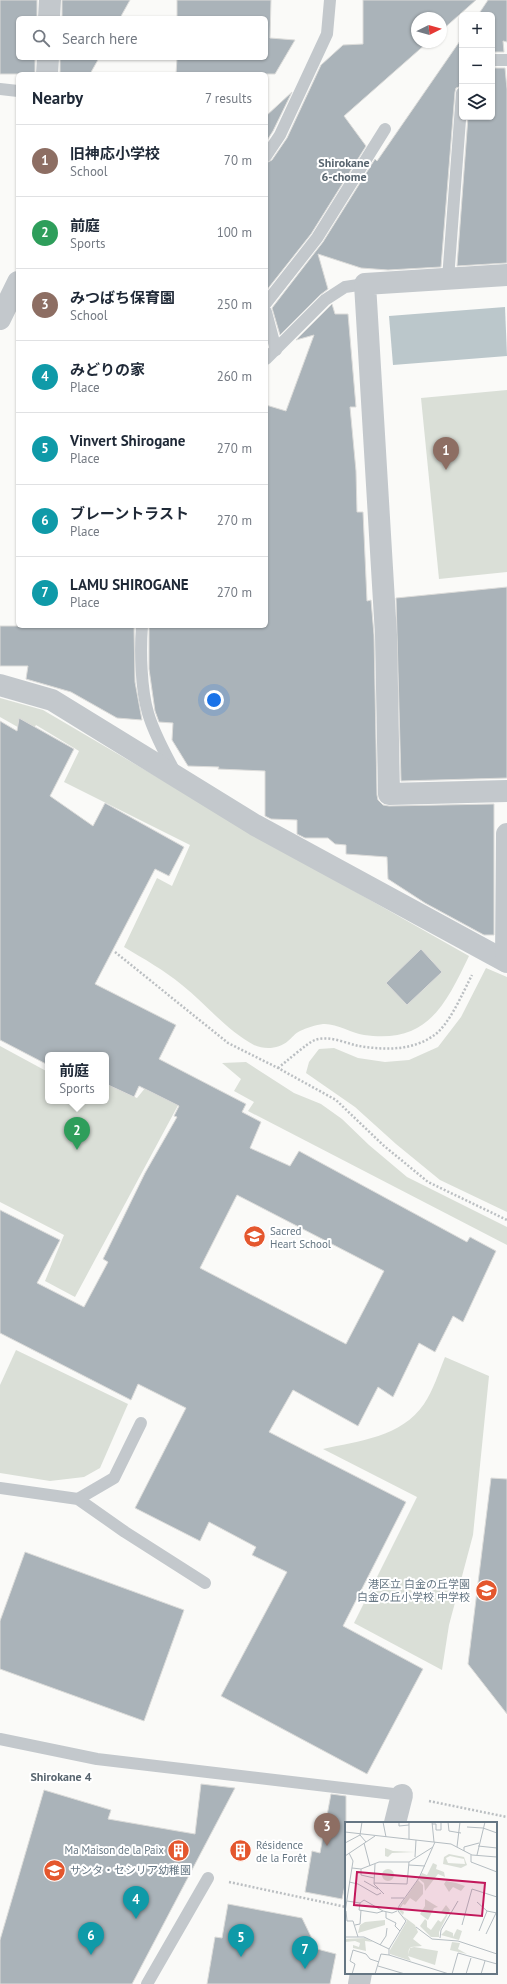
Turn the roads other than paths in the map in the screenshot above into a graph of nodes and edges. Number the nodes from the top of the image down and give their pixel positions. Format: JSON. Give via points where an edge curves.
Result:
{"nodes":[{"id":1,"x":50,"y":0,"type":"edge"},
{"id":2,"x":330,"y":0,"type":"edge"},
{"id":3,"x":49,"y":16,"type":"edge"},
{"id":4,"x":48,"y":60,"type":"edge"},
{"id":5,"x":495,"y":60,"type":"edge"},
{"id":6,"x":507,"y":60,"type":"edge"},
{"id":7,"x":47,"y":72,"type":"edge"},
{"id":8,"x":0,"y":89,"type":"edge"},
{"id":9,"x":16,"y":91,"type":"edge"},
{"id":10,"x":460,"y":120,"type":"edge"},
{"id":11,"x":385,"y":129,"type":"dead end"},
{"id":12,"x":268,"y":153,"type":"edge"},
{"id":13,"x":507,"y":275,"type":"edge"},
{"id":14,"x":448,"y":279,"type":"junction"},
{"id":15,"x":365,"y":284,"type":"junction"},
{"id":16,"x":16,"y":286,"type":"edge"},
{"id":17,"x":268,"y":300,"type":"edge"},
{"id":18,"x":0,"y":319,"type":"edge"},
{"id":19,"x":268,"y":320,"type":"edge"},
{"id":20,"x":276,"y":350,"type":"junction"},
{"id":21,"x":268,"y":357,"type":"edge"},
{"id":22,"x":142,"y":628,"type":"edge"},
{"id":23,"x":0,"y":685,"type":"edge"},
{"id":24,"x":178,"y":777,"type":"junction"},
{"id":25,"x":507,"y":791,"type":"edge"},
{"id":26,"x":507,"y":834,"type":"edge"},
{"id":27,"x":506,"y":962,"type":"edge"},
{"id":28,"x":141,"y":1423,"type":"dead end"},
{"id":29,"x":0,"y":1488,"type":"edge"},
{"id":30,"x":78,"y":1499,"type":"junction"},
{"id":31,"x":205,"y":1583,"type":"dead end"},
{"id":32,"x":0,"y":1739,"type":"edge"},
{"id":33,"x":402,"y":1795,"type":"joint"},
{"id":34,"x":395,"y":1822,"type":"edge"},
{"id":35,"x":208,"y":1878,"type":"road end"},
{"id":36,"x":361,"y":1974,"type":"edge"},
{"id":37,"x":147,"y":1984,"type":"edge"},
{"id":38,"x":358,"y":1984,"type":"edge"}],
"edges":[{"from":1,"to":3,"type":"street"},
{"from":2,"to":12,"type":"lane","via":[[327,34],[280,135]]},
{"from":4,"to":7,"type":"street"},
{"from":5,"to":6,"type":"lane"},
{"from":8,"to":9,"type":"lane"},
{"from":10,"to":14,"type":"lane"},
{"from":11,"to":17,"type":"lane","via":[[317,238]]},
{"from":13,"to":14,"type":"street"},
{"from":14,"to":15,"type":"street"},
{"from":15,"to":20,"type":"lane","via":[[345,287],[325,300]]},
{"from":15,"to":25,"type":"street","via":[[386,635],[389,794]]},
{"from":16,"to":18,"type":"street"},
{"from":19,"to":20,"type":"lane"},
{"from":20,"to":21,"type":"lane"},
{"from":22,"to":24,"type":"lane","via":[[140,646],[148,712],[159,742]]},
{"from":23,"to":24,"type":"street","via":[[52,700]]},
{"from":24,"to":27,"type":"street","via":[[255,825]]},
{"from":26,"to":27,"type":"street"},
{"from":28,"to":30,"type":"lane","via":[[114,1478]]},
{"from":29,"to":30,"type":"lane"},
{"from":30,"to":31,"type":"lane"},
{"from":32,"to":33,"type":"lane","via":[[96,1758]]},
{"from":33,"to":34,"type":"street"},
{"from":35,"to":37,"type":"lane"},
{"from":36,"to":38,"type":"street"}]}
